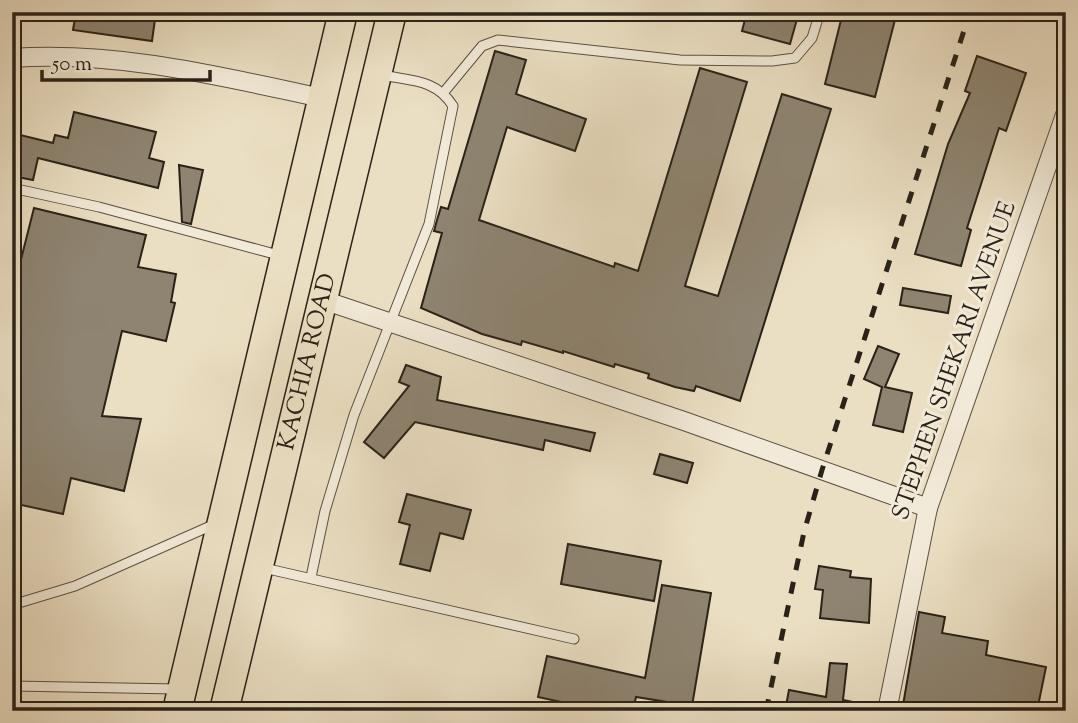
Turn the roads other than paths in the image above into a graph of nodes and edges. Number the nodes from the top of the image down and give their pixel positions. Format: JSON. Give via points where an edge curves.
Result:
{"nodes":[{"id":1,"x":343,"y":12,"type":"edge"},
{"id":2,"x":392,"y":12,"type":"edge"},
{"id":3,"x":820,"y":12,"type":"edge"},
{"id":4,"x":12,"y":58,"type":"edge"},
{"id":5,"x":377,"y":74,"type":"junction"},
{"id":6,"x":444,"y":92,"type":"junction"},
{"id":7,"x":322,"y":99,"type":"junction"},
{"id":8,"x":1066,"y":112,"type":"edge"},
{"id":9,"x":12,"y":188,"type":"edge"},
{"id":10,"x":284,"y":257,"type":"junction"},
{"id":11,"x":323,"y":300,"type":"junction"},
{"id":12,"x":391,"y":324,"type":"junction"},
{"id":13,"x":928,"y":508,"type":"junction"},
{"id":14,"x":222,"y":521,"type":"junction"},
{"id":15,"x":258,"y":567,"type":"junction"},
{"id":16,"x":311,"y":578,"type":"junction"},
{"id":17,"x":12,"y":605,"type":"edge"},
{"id":18,"x":574,"y":639,"type":"dead end"},
{"id":19,"x":12,"y":687,"type":"edge"},
{"id":20,"x":180,"y":700,"type":"edge"},
{"id":21,"x":224,"y":711,"type":"edge"},
{"id":22,"x":887,"y":711,"type":"edge"}],
"edges":[{"from":1,"to":7,"type":"main road","name":"KACHIA ROAD"},
{"from":2,"to":5,"type":"main road","name":"KACHIA ROAD"},
{"from":3,"to":6,"type":"lane","via":[[812,38],[795,58],[680,60],[498,40],[482,46]]},
{"from":4,"to":7,"type":"street","via":[[52,55],[170,66]]},
{"from":5,"to":6,"type":"lane"},
{"from":5,"to":11,"type":"main road","name":"KACHIA ROAD"},
{"from":6,"to":12,"type":"lane","via":[[453,106],[429,224]]},
{"from":7,"to":10,"type":"main road","name":"KACHIA ROAD"},
{"from":8,"to":13,"type":"street","name":"STEPHEN SHEKARI AVENUE"},
{"from":9,"to":10,"type":"lane","via":[[99,206]]},
{"from":10,"to":14,"type":"main road","name":"KACHIA ROAD"},
{"from":11,"to":12,"type":"street"},
{"from":11,"to":15,"type":"main road","name":"KACHIA ROAD"},
{"from":12,"to":13,"type":"street"},
{"from":12,"to":16,"type":"lane","via":[[354,415]]},
{"from":13,"to":22,"type":"street","name":"STEPHEN SHEKARI AVENUE"},
{"from":14,"to":17,"type":"lane","via":[[75,586]]},
{"from":14,"to":20,"type":"main road","name":"KACHIA ROAD"},
{"from":15,"to":16,"type":"lane"},
{"from":15,"to":21,"type":"main road","name":"KACHIA ROAD"},
{"from":16,"to":18,"type":"lane"},
{"from":19,"to":20,"type":"lane"}]}
